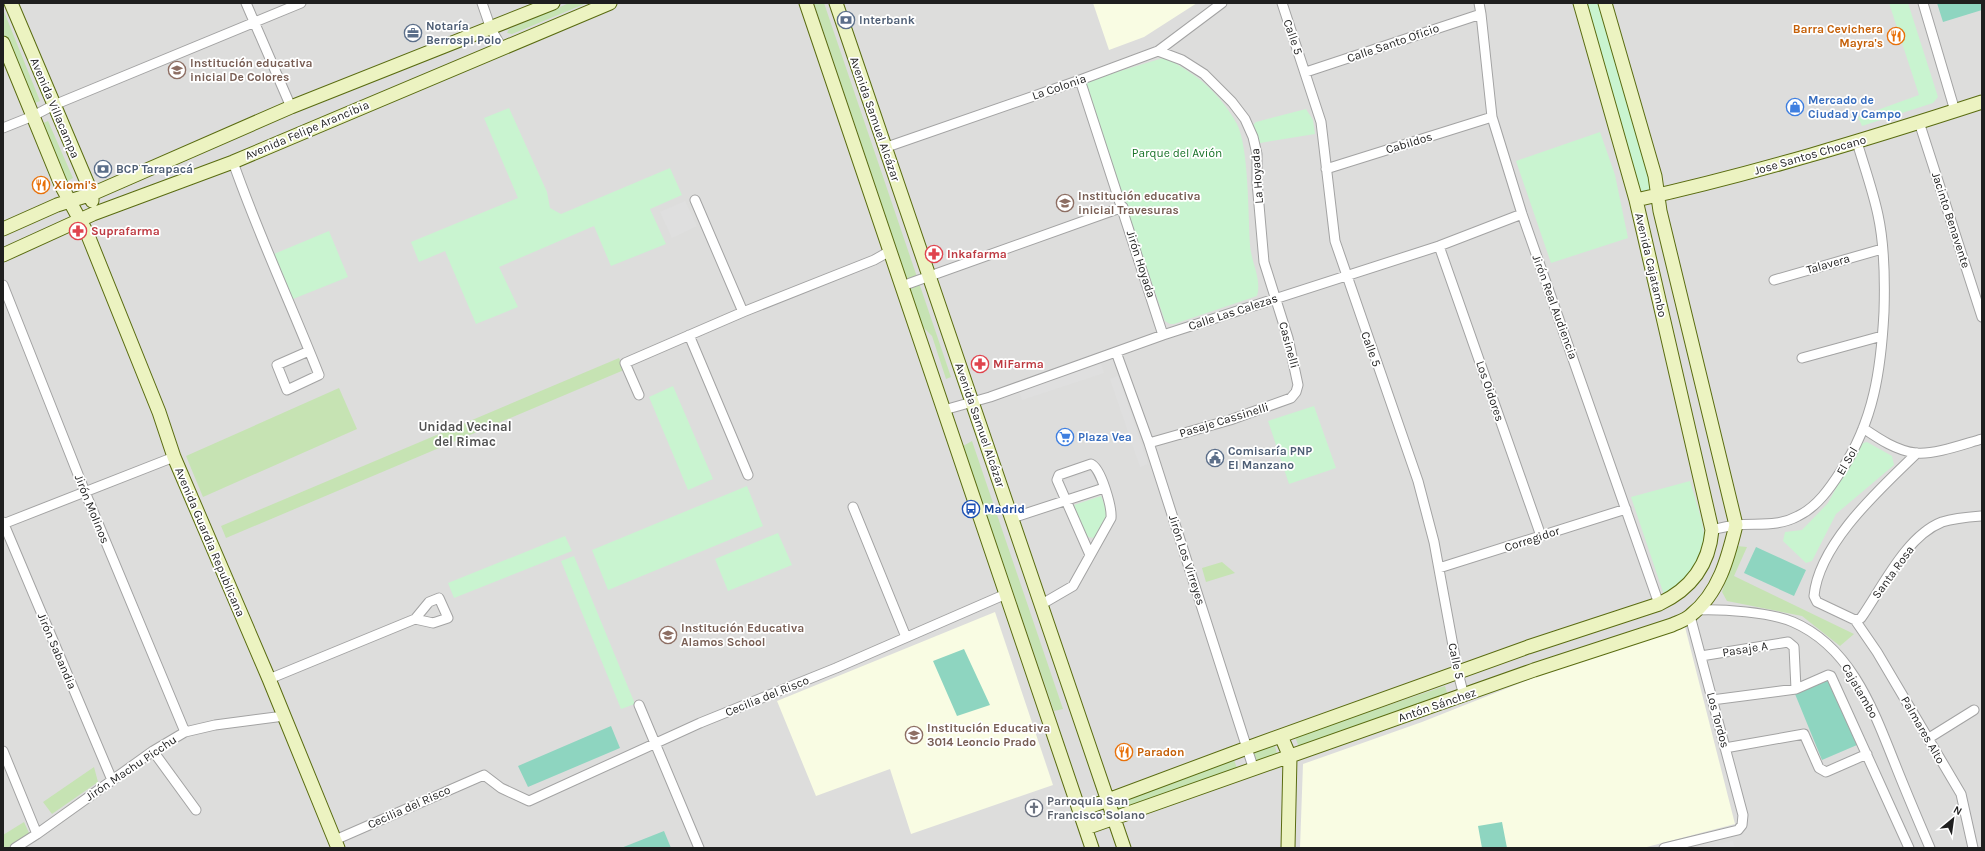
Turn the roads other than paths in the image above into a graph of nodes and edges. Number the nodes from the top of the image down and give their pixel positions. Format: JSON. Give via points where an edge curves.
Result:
{"nodes":[{"id":1,"x":11,"y":3,"type":"edge"},
{"id":2,"x":246,"y":3,"type":"edge"},
{"id":3,"x":300,"y":3,"type":"edge"},
{"id":4,"x":482,"y":3,"type":"edge"},
{"id":5,"x":553,"y":3,"type":"edge"},
{"id":6,"x":610,"y":3,"type":"edge"},
{"id":7,"x":806,"y":3,"type":"edge"},
{"id":8,"x":836,"y":3,"type":"edge"},
{"id":9,"x":1222,"y":3,"type":"edge"},
{"id":10,"x":1282,"y":3,"type":"edge"},
{"id":11,"x":1479,"y":3,"type":"edge"},
{"id":12,"x":1580,"y":3,"type":"edge"},
{"id":13,"x":1605,"y":3,"type":"edge"},
{"id":14,"x":1922,"y":3,"type":"edge"},
{"id":15,"x":1481,"y":14,"type":"junction"},
{"id":16,"x":254,"y":21,"type":"junction"},
{"id":17,"x":491,"y":29,"type":"junction"},
{"id":18,"x":3,"y":43,"type":"edge"},
{"id":19,"x":502,"y":48,"type":"junction"},
{"id":20,"x":1158,"y":51,"type":"junction"},
{"id":21,"x":1306,"y":72,"type":"junction"},
{"id":22,"x":1080,"y":80,"type":"junction"},
{"id":23,"x":1982,"y":102,"type":"edge"},
{"id":24,"x":54,"y":105,"type":"junction"},
{"id":25,"x":291,"y":107,"type":"junction"},
{"id":26,"x":1955,"y":111,"type":"junction"},
{"id":27,"x":32,"y":116,"type":"junction"},
{"id":28,"x":1492,"y":117,"type":"junction"},
{"id":29,"x":1919,"y":122,"type":"junction"},
{"id":30,"x":3,"y":128,"type":"edge"},
{"id":31,"x":1857,"y":142,"type":"junction"},
{"id":32,"x":884,"y":148,"type":"junction"},
{"id":33,"x":233,"y":162,"type":"junction"},
{"id":34,"x":1326,"y":169,"type":"junction"},
{"id":35,"x":92,"y":194,"type":"junction"},
{"id":36,"x":1659,"y":195,"type":"junction"},
{"id":37,"x":695,"y":200,"type":"dead end"},
{"id":38,"x":1636,"y":200,"type":"junction"},
{"id":39,"x":68,"y":201,"type":"junction"},
{"id":40,"x":1123,"y":208,"type":"junction"},
{"id":41,"x":93,"y":214,"type":"junction"},
{"id":42,"x":1522,"y":214,"type":"junction"},
{"id":43,"x":79,"y":220,"type":"junction"},
{"id":44,"x":3,"y":229,"type":"edge"},
{"id":45,"x":87,"y":233,"type":"junction"},
{"id":46,"x":1439,"y":246,"type":"junction"},
{"id":47,"x":1882,"y":249,"type":"junction"},
{"id":48,"x":890,"y":251,"type":"junction"},
{"id":49,"x":3,"y":255,"type":"edge"},
{"id":50,"x":929,"y":276,"type":"junction"},
{"id":51,"x":1345,"y":276,"type":"junction"},
{"id":52,"x":1774,"y":280,"type":"dead end"},
{"id":53,"x":3,"y":285,"type":"edge"},
{"id":54,"x":902,"y":286,"type":"junction"},
{"id":55,"x":1276,"y":298,"type":"junction"},
{"id":56,"x":743,"y":312,"type":"junction"},
{"id":57,"x":1982,"y":317,"type":"edge"},
{"id":58,"x":689,"y":335,"type":"junction"},
{"id":59,"x":1163,"y":335,"type":"junction"},
{"id":60,"x":1882,"y":336,"type":"junction"},
{"id":61,"x":309,"y":351,"type":"junction"},
{"id":62,"x":1693,"y":351,"type":"junction"},
{"id":63,"x":1116,"y":352,"type":"junction"},
{"id":64,"x":1672,"y":356,"type":"junction"},
{"id":65,"x":1802,"y":358,"type":"dead end"},
{"id":66,"x":1296,"y":392,"type":"joint"},
{"id":67,"x":639,"y":395,"type":"dead end"},
{"id":68,"x":972,"y":402,"type":"junction"},
{"id":69,"x":944,"y":410,"type":"junction"},
{"id":70,"x":1863,"y":428,"type":"junction"},
{"id":71,"x":1981,"y":438,"type":"edge"},
{"id":72,"x":1150,"y":443,"type":"junction"},
{"id":73,"x":1916,"y":453,"type":"junction"},
{"id":74,"x":174,"y":457,"type":"junction"},
{"id":75,"x":748,"y":475,"type":"dead end"},
{"id":76,"x":1104,"y":488,"type":"junction"},
{"id":77,"x":85,"y":492,"type":"junction"},
{"id":78,"x":1067,"y":500,"type":"junction"},
{"id":79,"x":853,"y":507,"type":"dead end"},
{"id":80,"x":1626,"y":509,"type":"junction"},
{"id":81,"x":1982,"y":516,"type":"edge"},
{"id":82,"x":1012,"y":518,"type":"junction"},
{"id":83,"x":3,"y":524,"type":"edge"},
{"id":84,"x":1736,"y":525,"type":"junction"},
{"id":85,"x":1712,"y":530,"type":"junction"},
{"id":86,"x":1541,"y":536,"type":"junction"},
{"id":87,"x":1090,"y":555,"type":"junction"},
{"id":88,"x":1438,"y":568,"type":"junction"},
{"id":89,"x":1006,"y":594,"type":"junction"},
{"id":90,"x":1042,"y":604,"type":"junction"},
{"id":91,"x":1660,"y":604,"type":"junction"},
{"id":92,"x":1694,"y":613,"type":"junction"},
{"id":93,"x":415,"y":619,"type":"dead end"},
{"id":94,"x":1854,"y":620,"type":"junction"},
{"id":95,"x":906,"y":636,"type":"junction"},
{"id":96,"x":1702,"y":656,"type":"junction"},
{"id":97,"x":1458,"y":673,"type":"junction"},
{"id":98,"x":269,"y":679,"type":"junction"},
{"id":99,"x":1796,"y":689,"type":"junction"},
{"id":100,"x":1464,"y":696,"type":"junction"},
{"id":101,"x":1712,"y":700,"type":"junction"},
{"id":102,"x":639,"y":706,"type":"dead end"},
{"id":103,"x":1974,"y":710,"type":"dead end"},
{"id":104,"x":284,"y":716,"type":"junction"},
{"id":105,"x":185,"y":732,"type":"junction"},
{"id":106,"x":1281,"y":736,"type":"junction"},
{"id":107,"x":1929,"y":738,"type":"junction"},
{"id":108,"x":654,"y":744,"type":"junction"},
{"id":109,"x":1247,"y":748,"type":"junction"},
{"id":110,"x":1724,"y":748,"type":"junction"},
{"id":111,"x":3,"y":751,"type":"edge"},
{"id":112,"x":153,"y":751,"type":"junction"},
{"id":113,"x":1867,"y":754,"type":"junction"},
{"id":114,"x":1290,"y":757,"type":"junction"},
{"id":115,"x":1254,"y":770,"type":"junction"},
{"id":116,"x":112,"y":780,"type":"junction"},
{"id":117,"x":1108,"y":800,"type":"junction"},
{"id":118,"x":196,"y":810,"type":"dead end"},
{"id":119,"x":1081,"y":810,"type":"junction"},
{"id":120,"x":1115,"y":819,"type":"junction"},
{"id":121,"x":1086,"y":828,"type":"junction"},
{"id":122,"x":37,"y":834,"type":"junction"},
{"id":123,"x":336,"y":844,"type":"edge"},
{"id":124,"x":15,"y":848,"type":"edge"},
{"id":125,"x":698,"y":848,"type":"edge"},
{"id":126,"x":1092,"y":848,"type":"edge"},
{"id":127,"x":1124,"y":848,"type":"edge"},
{"id":128,"x":1288,"y":848,"type":"edge"},
{"id":129,"x":1664,"y":848,"type":"edge"},
{"id":130,"x":1910,"y":848,"type":"edge"},
{"id":131,"x":1930,"y":848,"type":"edge"},
{"id":132,"x":1973,"y":848,"type":"edge"}],
"edges":[{"from":1,"to":24,"type":"street","name":"Avenida Villacampa"},
{"from":2,"to":16,"type":"street"},
{"from":3,"to":16,"type":"street"},
{"from":4,"to":17,"type":"street"},
{"from":5,"to":17,"type":"street"},
{"from":6,"to":19,"type":"street","name":"Avenida Felipe Arancibia"},
{"from":7,"to":48,"type":"street"},
{"from":8,"to":32,"type":"street","name":"Avenida Samuel Alcázar"},
{"from":9,"to":20,"type":"street","name":"La Colonia"},
{"from":10,"to":21,"type":"street","name":"Calle 5"},
{"from":11,"to":15,"type":"street","name":"Jirón Real Audiencia"},
{"from":12,"to":38,"type":"street","name":"Avenida Cajatambo"},
{"from":13,"to":36,"type":"street","name":"Avenida Cajatambo"},
{"from":14,"to":26,"type":"street"},
{"from":15,"to":21,"type":"street","name":"Calle Santo Oficio"},
{"from":15,"to":28,"type":"street","name":"Jirón Real Audiencia"},
{"from":16,"to":24,"type":"street"},
{"from":16,"to":25,"type":"street"},
{"from":17,"to":19,"type":"street"},
{"from":17,"to":25,"type":"street"},
{"from":18,"to":27,"type":"street","name":"Avenida Villacampa"},
{"from":19,"to":33,"type":"street","name":"Avenida Felipe Arancibia"},
{"from":20,"to":22,"type":"street","name":"La Colonia"},
{"from":20,"to":55,"type":"street","name":"La Hoyada","via":[[1182,60],[1204,74],[1245,119],[1257,154],[1256,182],[1264,262]]},
{"from":21,"to":34,"type":"street","name":"Calle 5","via":[[1321,122]]},
{"from":22,"to":32,"type":"street","name":"La Colonia"},
{"from":22,"to":40,"type":"street","name":"Jirón Hoyada"},
{"from":23,"to":26,"type":"street","name":"Jose Santos Chocano"},
{"from":24,"to":27,"type":"street"},
{"from":24,"to":35,"type":"street","name":"Avenida Villacampa"},
{"from":25,"to":35,"type":"street"},
{"from":26,"to":29,"type":"street","name":"Jose Santos Chocano"},
{"from":27,"to":30,"type":"street"},
{"from":27,"to":39,"type":"street","name":"Avenida Villacampa"},
{"from":28,"to":34,"type":"street","name":"Cabildos"},
{"from":28,"to":42,"type":"street","name":"Jirón Real Audiencia"},
{"from":29,"to":31,"type":"street","name":"Jose Santos Chocano"},
{"from":29,"to":57,"type":"street","name":"Jacinto Benavente"},
{"from":31,"to":36,"type":"street","name":"Jose Santos Chocano"},
{"from":31,"to":47,"type":"street","name":"El Sol","via":[[1878,215]]},
{"from":32,"to":50,"type":"street","name":"Avenida Samuel Alcázar"},
{"from":33,"to":41,"type":"street","name":"Avenida Felipe Arancibia"},
{"from":33,"to":61,"type":"street"},
{"from":34,"to":51,"type":"street","name":"Calle 5","via":[[1335,241]]},
{"from":35,"to":39,"type":"street"},
{"from":35,"to":41,"type":"street","name":"Avenida Villacampa"},
{"from":36,"to":38,"type":"street","name":"Jose Santos Chocano"},
{"from":36,"to":62,"type":"street","name":"Avenida Cajatambo","via":[[1660,211]]},
{"from":37,"to":56,"type":"street"},
{"from":38,"to":64,"type":"street","name":"Avenida Cajatambo"},
{"from":39,"to":43,"type":"street","name":"Avenida Villacampa"},
{"from":39,"to":44,"type":"street"},
{"from":40,"to":50,"type":"street"},
{"from":40,"to":59,"type":"street","name":"Jirón Hoyada"},
{"from":41,"to":43,"type":"street","name":"Avenida Felipe Arancibia"},
{"from":41,"to":45,"type":"street"},
{"from":42,"to":46,"type":"street","name":"Calle Las Calezas"},
{"from":42,"to":80,"type":"street","name":"Jirón Real Audiencia"},
{"from":43,"to":45,"type":"street","name":"Avenida Guardia Republicana"},
{"from":43,"to":49,"type":"street","name":"Avenida Felipe Arancibia"},
{"from":45,"to":74,"type":"street","name":"Avenida Guardia Republicana","via":[[159,412]]},
{"from":46,"to":51,"type":"street","name":"Calle Las Calezas"},
{"from":46,"to":86,"type":"street","name":"Los Oidores"},
{"from":47,"to":52,"type":"street","name":"Talavera"},
{"from":47,"to":60,"type":"street","name":"El Sol","via":[[1885,281]]},
{"from":48,"to":54,"type":"street"},
{"from":48,"to":56,"type":"street","via":[[874,260]]},
{"from":50,"to":54,"type":"street"},
{"from":50,"to":68,"type":"street","name":"Avenida Samuel Alcázar"},
{"from":51,"to":55,"type":"street","name":"Calle Las Calezas"},
{"from":51,"to":88,"type":"street","name":"Calle 5","via":[[1418,481]]},
{"from":53,"to":77,"type":"street","name":"Jirón Molinos"},
{"from":54,"to":69,"type":"street"},
{"from":55,"to":59,"type":"street","name":"Calle Las Calezas"},
{"from":55,"to":66,"type":"street","name":"Casinelli","via":[[1298,377]]},
{"from":56,"to":58,"type":"street"},
{"from":58,"to":67,"type":"street","via":[[625,363]]},
{"from":58,"to":75,"type":"street"},
{"from":59,"to":63,"type":"street","name":"Calle Las Calezas"},
{"from":60,"to":65,"type":"street"},
{"from":60,"to":70,"type":"street","name":"El Sol","via":[[1879,376],[1873,403]]},
{"from":61,"to":61,"type":"street","via":[[319,375],[287,390],[277,365]]},
{"from":62,"to":64,"type":"street"},
{"from":62,"to":84,"type":"street","name":"Avenida Cajatambo"},
{"from":63,"to":68,"type":"street","name":"Calle Las Calezas"},
{"from":63,"to":72,"type":"street","name":"Jirón Los Virreyes"},
{"from":64,"to":85,"type":"street","name":"Avenida Cajatambo"},
{"from":66,"to":72,"type":"street","name":"Pasaje Cassinelli","via":[[1291,398],[1230,420]]},
{"from":68,"to":69,"type":"street","name":"Calle Las Calezas"},
{"from":68,"to":82,"type":"street","name":"Avenida Samuel Alcázar"},
{"from":69,"to":89,"type":"street"},
{"from":70,"to":73,"type":"street","via":[[1889,444]]},
{"from":70,"to":84,"type":"street","name":"El Sol","via":[[1838,475],[1809,510],[1798,517],[1773,524]]},
{"from":71,"to":73,"type":"street","via":[[1933,452]]},
{"from":72,"to":109,"type":"street","name":"Jirón Los Virreyes"},
{"from":73,"to":94,"type":"street","via":[[1840,536],[1820,575],[1814,596],[1817,602]]},
{"from":74,"to":77,"type":"street"},
{"from":74,"to":98,"type":"street","name":"Avenida Guardia Republicana"},
{"from":76,"to":78,"type":"street"},
{"from":76,"to":78,"type":"street","via":[[1096,468],[1091,464],[1058,477]]},
{"from":76,"to":87,"type":"street","via":[[1111,518]]},
{"from":77,"to":83,"type":"street"},
{"from":77,"to":105,"type":"street","name":"Jirón Molinos"},
{"from":78,"to":82,"type":"street"},
{"from":78,"to":87,"type":"street"},
{"from":79,"to":95,"type":"street"},
{"from":80,"to":86,"type":"street","name":"Corregidor"},
{"from":80,"to":91,"type":"street","name":"Jirón Real Audiencia"},
{"from":81,"to":94,"type":"street","name":"Santa Rosa","via":[[1951,520],[1925,532],[1899,560],[1861,618]]},
{"from":82,"to":90,"type":"street","name":"Avenida Samuel Alcázar"},
{"from":83,"to":116,"type":"street","name":"Jirón Sabandia"},
{"from":84,"to":85,"type":"street","name":"El Sol"},
{"from":84,"to":92,"type":"street","name":"Antón Sánchez","via":[[1722,573],[1709,597]]},
{"from":85,"to":91,"type":"street","name":"Antón Sánchez","via":[[1711,547],[1696,576],[1675,596]]},
{"from":86,"to":88,"type":"street","name":"Corregidor"},
{"from":87,"to":90,"type":"street","via":[[1073,586]]},
{"from":88,"to":97,"type":"street","name":"Calle 5"},
{"from":89,"to":95,"type":"street","name":"Cecilia del Risco"},
{"from":89,"to":119,"type":"street"},
{"from":90,"to":117,"type":"street","name":"Avenida Samuel Alcázar"},
{"from":91,"to":97,"type":"street","name":"Antón Sánchez"},
{"from":92,"to":96,"type":"street","name":"Los Tordos"},
{"from":92,"to":100,"type":"street","name":"Antón Sánchez","via":[[1672,625]]},
{"from":92,"to":131,"type":"street","name":"Cajatambo","via":[[1723,609],[1792,621],[1832,648],[1846,664],[1877,718]]},
{"from":93,"to":98,"type":"street"},
{"from":94,"to":107,"type":"street","name":"Palmares Alto","via":[[1877,652]]},
{"from":95,"to":108,"type":"street","name":"Cecilia del Risco"},
{"from":96,"to":99,"type":"street","name":"Pasaje A","via":[[1788,642],[1794,647]]},
{"from":96,"to":101,"type":"street","name":"Los Tordos"},
{"from":97,"to":100,"type":"street","name":"Calle 5"},
{"from":97,"to":106,"type":"street","name":"Antón Sánchez"},
{"from":98,"to":104,"type":"street","name":"Avenida Guardia Republicana"},
{"from":99,"to":101,"type":"street"},
{"from":99,"to":113,"type":"street","via":[[1831,676]]},
{"from":100,"to":114,"type":"street","name":"Antón Sánchez"},
{"from":101,"to":110,"type":"street","name":"Los Tordos"},
{"from":102,"to":108,"type":"street"},
{"from":103,"to":107,"type":"street"},
{"from":104,"to":105,"type":"street","name":"Jirón Machu Picchu","via":[[215,725]]},
{"from":104,"to":123,"type":"street","name":"Avenida Guardia Republicana"},
{"from":105,"to":112,"type":"street","name":"Jirón Machu Picchu"},
{"from":106,"to":109,"type":"street","name":"Antón Sánchez"},
{"from":106,"to":114,"type":"street"},
{"from":107,"to":132,"type":"street","name":"Palmares Alto","via":[[1961,794]]},
{"from":108,"to":123,"type":"street","name":"Cecilia del Risco","via":[[528,801],[500,788],[484,775]]},
{"from":108,"to":125,"type":"street"},
{"from":109,"to":115,"type":"street","name":"Jirón Los Virreyes"},
{"from":109,"to":117,"type":"street","name":"Antón Sánchez"},
{"from":110,"to":113,"type":"street","via":[[1804,734],[1819,768],[1826,772]]},
{"from":110,"to":129,"type":"street","name":"Los Tordos","via":[[1743,815],[1742,825],[1738,830]]},
{"from":111,"to":122,"type":"street"},
{"from":112,"to":116,"type":"street","name":"Jirón Machu Picchu"},
{"from":112,"to":118,"type":"street"},
{"from":113,"to":130,"type":"street"},
{"from":114,"to":115,"type":"street","name":"Antón Sánchez"},
{"from":114,"to":128,"type":"street"},
{"from":115,"to":120,"type":"street","name":"Antón Sánchez"},
{"from":116,"to":122,"type":"street","name":"Jirón Machu Picchu"},
{"from":117,"to":119,"type":"street","name":"Antón Sánchez"},
{"from":117,"to":120,"type":"street","name":"Avenida Samuel Alcázar"},
{"from":119,"to":121,"type":"street"},
{"from":120,"to":121,"type":"street","name":"Antón Sánchez"},
{"from":120,"to":127,"type":"street","name":"Avenida Samuel Alcázar"},
{"from":121,"to":126,"type":"street"},
{"from":122,"to":124,"type":"street","name":"Jirón Machu Picchu"}]}
